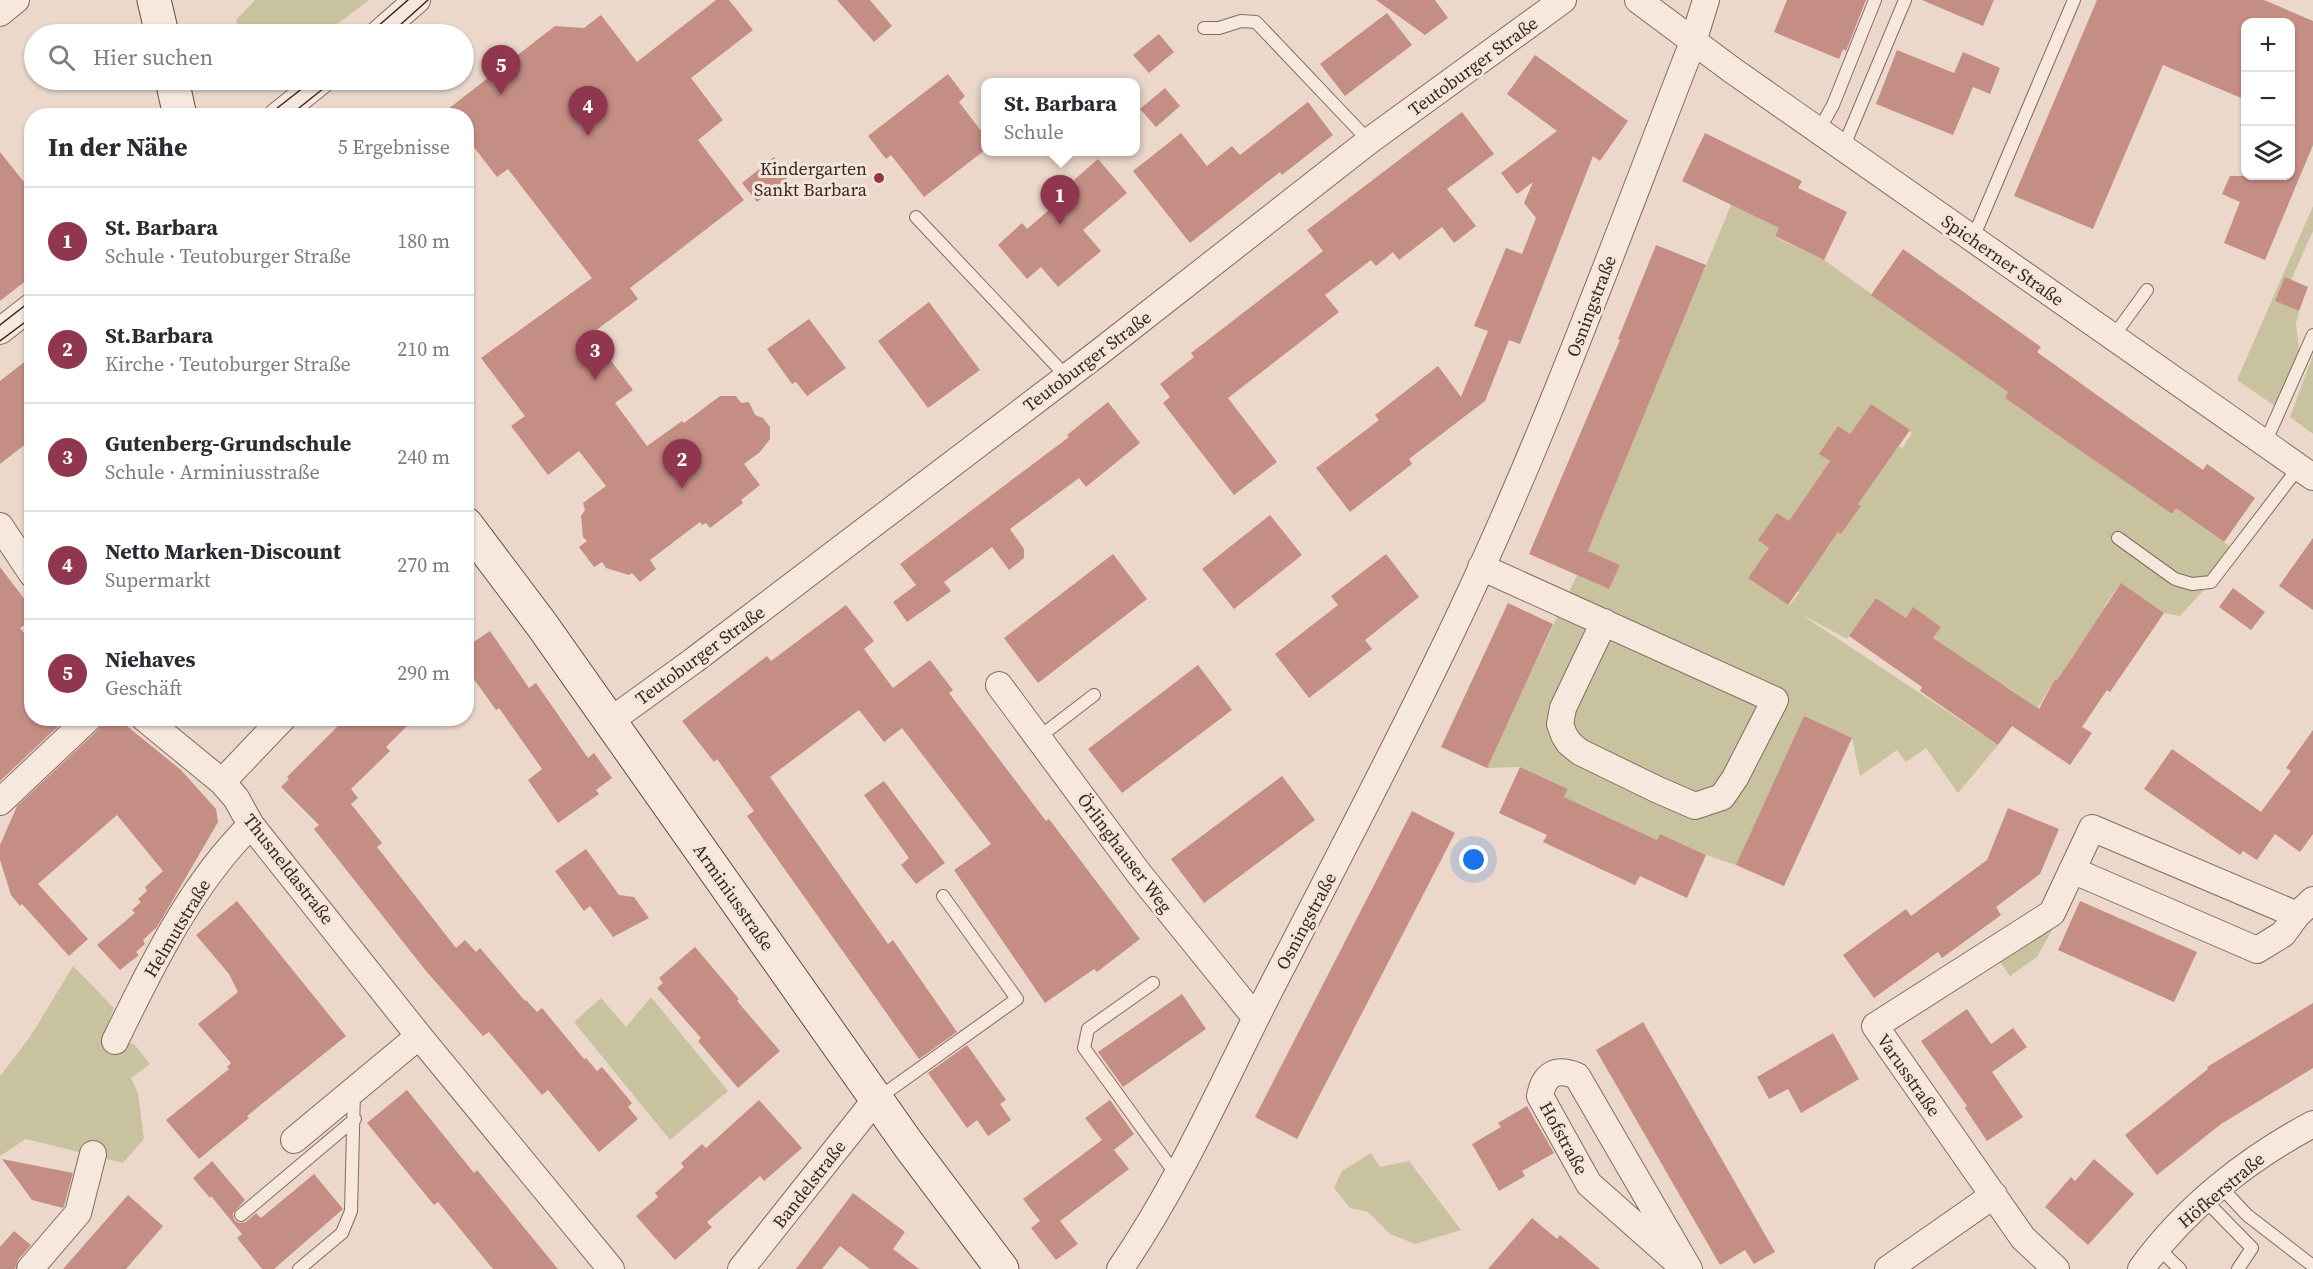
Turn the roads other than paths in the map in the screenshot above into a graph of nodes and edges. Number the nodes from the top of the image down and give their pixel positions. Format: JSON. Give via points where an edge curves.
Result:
{"nodes":[{"id":1,"x":16,"y":0,"type":"edge"},
{"id":2,"x":154,"y":0,"type":"edge"},
{"id":3,"x":417,"y":0,"type":"edge"},
{"id":4,"x":1563,"y":0,"type":"edge"},
{"id":5,"x":1638,"y":0,"type":"edge"},
{"id":6,"x":1706,"y":0,"type":"edge"},
{"id":7,"x":1875,"y":0,"type":"edge"},
{"id":8,"x":1905,"y":0,"type":"edge"},
{"id":9,"x":2074,"y":0,"type":"edge"},
{"id":10,"x":0,"y":13,"type":"edge"},
{"id":11,"x":160,"y":24,"type":"edge"},
{"id":12,"x":389,"y":24,"type":"edge"},
{"id":13,"x":1204,"y":28,"type":"dead end"},
{"id":14,"x":1693,"y":42,"type":"junction"},
{"id":15,"x":174,"y":90,"type":"edge"},
{"id":16,"x":310,"y":90,"type":"edge"},
{"id":17,"x":178,"y":108,"type":"edge"},
{"id":18,"x":287,"y":108,"type":"edge"},
{"id":19,"x":1819,"y":130,"type":"junction"},
{"id":20,"x":1370,"y":141,"type":"junction"},
{"id":21,"x":1843,"y":147,"type":"junction"},
{"id":22,"x":916,"y":218,"type":"dead end"},
{"id":23,"x":1973,"y":238,"type":"junction"},
{"id":24,"x":2147,"y":290,"type":"dead end"},
{"id":25,"x":24,"y":312,"type":"edge"},
{"id":26,"x":0,"y":331,"type":"edge"},
{"id":27,"x":2313,"y":335,"type":"edge"},
{"id":28,"x":2113,"y":337,"type":"junction"},
{"id":29,"x":1067,"y":376,"type":"junction"},
{"id":30,"x":2265,"y":443,"type":"junction"},
{"id":31,"x":2306,"y":472,"type":"edge"},
{"id":32,"x":0,"y":526,"type":"edge"},
{"id":33,"x":474,"y":538,"type":"edge"},
{"id":34,"x":2118,"y":538,"type":"dead end"},
{"id":35,"x":24,"y":562,"type":"edge"},
{"id":36,"x":1481,"y":567,"type":"junction"},
{"id":37,"x":1604,"y":622,"type":"junction"},
{"id":38,"x":999,"y":685,"type":"dead end"},
{"id":39,"x":1094,"y":695,"type":"dead end"},
{"id":40,"x":610,"y":721,"type":"junction"},
{"id":41,"x":81,"y":726,"type":"edge"},
{"id":42,"x":154,"y":726,"type":"edge"},
{"id":43,"x":275,"y":726,"type":"edge"},
{"id":44,"x":1038,"y":738,"type":"junction"},
{"id":45,"x":222,"y":782,"type":"junction"},
{"id":46,"x":0,"y":802,"type":"edge"},
{"id":47,"x":251,"y":825,"type":"junction"},
{"id":48,"x":2072,"y":870,"type":"junction"},
{"id":49,"x":943,"y":896,"type":"dead end"},
{"id":50,"x":2305,"y":907,"type":"edge"},
{"id":51,"x":1153,"y":983,"type":"dead end"},
{"id":52,"x":1256,"y":1017,"type":"junction"},
{"id":53,"x":419,"y":1036,"type":"junction"},
{"id":54,"x":115,"y":1041,"type":"dead end"},
{"id":55,"x":354,"y":1090,"type":"junction"},
{"id":56,"x":876,"y":1099,"type":"junction"},
{"id":57,"x":355,"y":1119,"type":"junction"},
{"id":58,"x":2313,"y":1124,"type":"edge"},
{"id":59,"x":294,"y":1140,"type":"dead end"},
{"id":60,"x":93,"y":1154,"type":"dead end"},
{"id":61,"x":1177,"y":1176,"type":"junction"},
{"id":62,"x":2213,"y":1193,"type":"junction"},
{"id":63,"x":1994,"y":1195,"type":"junction"},
{"id":64,"x":241,"y":1215,"type":"dead end"},
{"id":65,"x":2157,"y":1247,"type":"junction"},
{"id":66,"x":2313,"y":1266,"type":"edge"},
{"id":67,"x":30,"y":1269,"type":"edge"},
{"id":68,"x":299,"y":1269,"type":"edge"},
{"id":69,"x":611,"y":1269,"type":"edge"},
{"id":70,"x":741,"y":1269,"type":"edge"},
{"id":71,"x":1002,"y":1269,"type":"edge"},
{"id":72,"x":1120,"y":1269,"type":"edge"},
{"id":73,"x":1687,"y":1269,"type":"edge"},
{"id":74,"x":1888,"y":1269,"type":"edge"},
{"id":75,"x":2056,"y":1269,"type":"edge"},
{"id":76,"x":2141,"y":1269,"type":"edge"},
{"id":77,"x":2180,"y":1269,"type":"edge"},
{"id":78,"x":2238,"y":1269,"type":"edge"}],
"edges":[{"from":1,"to":10,"type":"street"},
{"from":2,"to":11,"type":"main road"},
{"from":3,"to":12,"type":"street"},
{"from":4,"to":20,"type":"street","name":"Teutoburger Straße"},
{"from":5,"to":14,"type":"street","name":"Spicherner Straße"},
{"from":6,"to":14,"type":"street"},
{"from":7,"to":19,"type":"lane"},
{"from":8,"to":21,"type":"lane"},
{"from":9,"to":23,"type":"lane"},
{"from":13,"to":20,"type":"lane","via":[[1256,22]]},
{"from":14,"to":19,"type":"street","name":"Spicherner Straße"},
{"from":14,"to":36,"type":"street","name":"Osningstraße","via":[[1565,372]]},
{"from":15,"to":17,"type":"main road"},
{"from":16,"to":18,"type":"street"},
{"from":19,"to":21,"type":"street","name":"Spicherner Straße"},
{"from":20,"to":29,"type":"street","name":"Teutoburger Straße"},
{"from":21,"to":23,"type":"street","name":"Spicherner Straße"},
{"from":22,"to":29,"type":"lane"},
{"from":23,"to":28,"type":"street","name":"Spicherner Straße"},
{"from":24,"to":28,"type":"lane"},
{"from":25,"to":26,"type":"street"},
{"from":27,"to":30,"type":"lane"},
{"from":28,"to":30,"type":"street","name":"Spicherner Straße"},
{"from":29,"to":40,"type":"street","name":"Teutoburger Straße"},
{"from":30,"to":31,"type":"street","name":"Spicherner Straße"},
{"from":31,"to":34,"type":"lane","via":[[2211,582],[2192,584],[2175,579]]},
{"from":32,"to":35,"type":"street"},
{"from":33,"to":40,"type":"main road","name":"Arminiusstraße"},
{"from":36,"to":37,"type":"street"},
{"from":36,"to":52,"type":"street","name":"Osningstraße","via":[[1371,796]]},
{"from":37,"to":37,"type":"street","via":[[1775,700],[1722,797],[1695,806],[1580,752],[1569,743],[1560,724],[1563,708]]},
{"from":38,"to":44,"type":"street","name":"Örlinghauser Weg"},
{"from":39,"to":44,"type":"lane"},
{"from":40,"to":56,"type":"main road","name":"Arminiusstraße"},
{"from":41,"to":46,"type":"street"},
{"from":42,"to":45,"type":"street","name":"Thusneldastraße"},
{"from":43,"to":45,"type":"street"},
{"from":44,"to":52,"type":"street","name":"Örlinghauser Weg","via":[[1140,875]]},
{"from":45,"to":47,"type":"street","name":"Thusneldastraße"},
{"from":47,"to":53,"type":"street","name":"Thusneldastraße"},
{"from":47,"to":54,"type":"street","name":"Helmutstraße","via":[[229,847],[200,887]]},
{"from":48,"to":50,"type":"street","name":"Varusstraße","via":[[2257,950],[2283,934]]},
{"from":48,"to":50,"type":"street","name":"Varusstraße","via":[[2092,828]]},
{"from":48,"to":63,"type":"street","name":"Varusstraße","via":[[2052,913],[1875,1026]]},
{"from":49,"to":56,"type":"lane","via":[[1017,999]]},
{"from":51,"to":61,"type":"lane","via":[[1088,1029],[1084,1048]]},
{"from":52,"to":61,"type":"street","name":"Osningstraße"},
{"from":53,"to":55,"type":"street"},
{"from":53,"to":69,"type":"street","name":"Thusneldastraße"},
{"from":55,"to":57,"type":"lane"},
{"from":55,"to":59,"type":"street"},
{"from":56,"to":70,"type":"street","name":"Bandelstraße"},
{"from":56,"to":71,"type":"main road","name":"Arminiusstraße"},
{"from":57,"to":64,"type":"lane"},
{"from":57,"to":68,"type":"lane","via":[[351,1211],[342,1233]]},
{"from":58,"to":62,"type":"street","name":"Höfkerstraße","via":[[2248,1163]]},
{"from":60,"to":67,"type":"street","via":[[78,1213]]},
{"from":61,"to":72,"type":"street","name":"Osningstraße"},
{"from":62,"to":65,"type":"street","name":"Höfkerstraße"},
{"from":62,"to":66,"type":"lane"},
{"from":62,"to":78,"type":"lane","via":[[2252,1248]]},
{"from":63,"to":74,"type":"street"},
{"from":63,"to":75,"type":"street","name":"Varusstraße","via":[[2023,1238]]},
{"from":65,"to":76,"type":"street","name":"Höfkerstraße"},
{"from":65,"to":77,"type":"lane"},
{"from":73,"to":73,"type":"street","name":"Hofstraße","via":[[1577,1076],[1566,1071],[1554,1073],[1543,1082],[1540,1096],[1589,1184]]}]}
